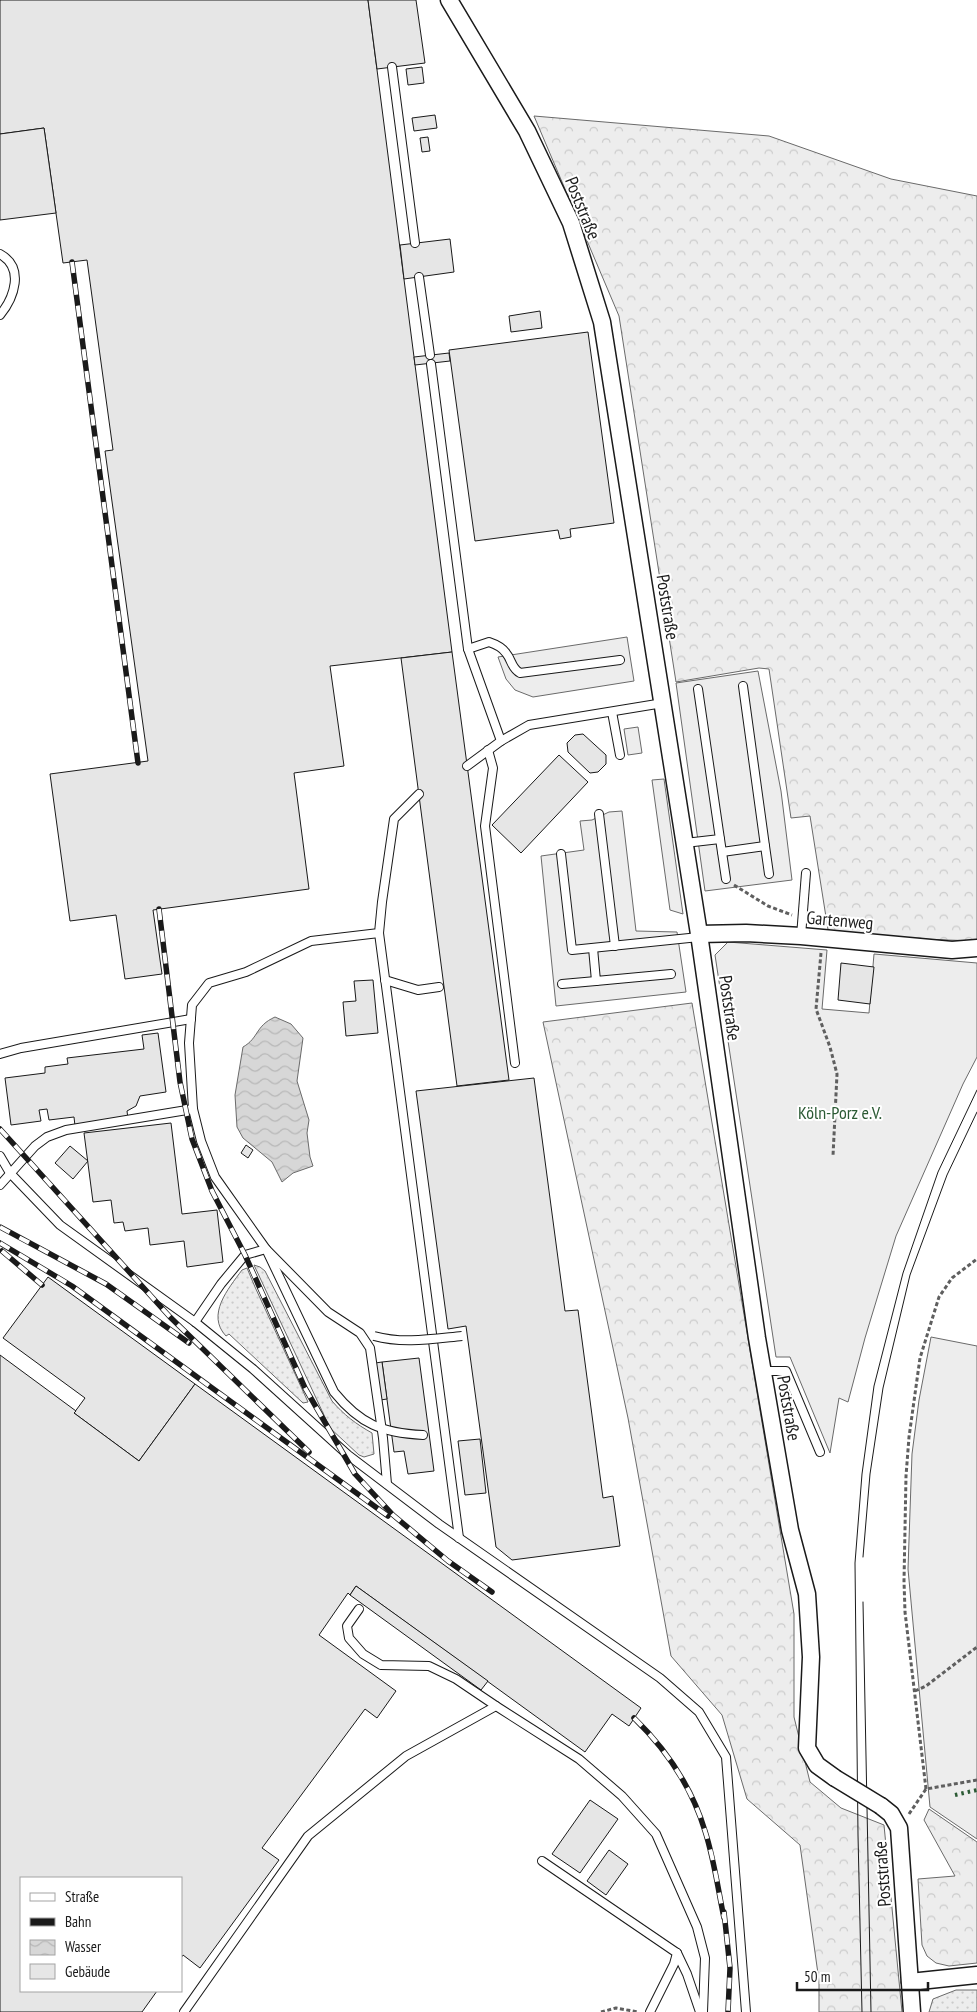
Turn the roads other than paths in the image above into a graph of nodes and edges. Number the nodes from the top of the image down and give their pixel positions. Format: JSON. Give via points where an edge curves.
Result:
{"nodes":[{"id":1,"x":449,"y":0,"type":"edge"},
{"id":2,"x":392,"y":67,"type":"dead end"},
{"id":3,"x":415,"y":244,"type":"dead end"},
{"id":4,"x":0,"y":254,"type":"edge"},
{"id":5,"x":419,"y":277,"type":"dead end"},
{"id":6,"x":0,"y":315,"type":"edge"},
{"id":7,"x":430,"y":355,"type":"dead end"},
{"id":8,"x":431,"y":364,"type":"dead end"},
{"id":9,"x":468,"y":649,"type":"junction"},
{"id":10,"x":620,"y":660,"type":"dead end"},
{"id":11,"x":743,"y":686,"type":"dead end"},
{"id":12,"x":698,"y":690,"type":"dead end"},
{"id":13,"x":663,"y":703,"type":"junction"},
{"id":14,"x":612,"y":712,"type":"junction"},
{"id":15,"x":501,"y":741,"type":"junction"},
{"id":16,"x":488,"y":750,"type":"junction"},
{"id":17,"x":620,"y":755,"type":"dead end"},
{"id":18,"x":467,"y":766,"type":"dead end"},
{"id":19,"x":419,"y":794,"type":"dead end"},
{"id":20,"x":599,"y":814,"type":"dead end"},
{"id":21,"x":720,"y":839,"type":"junction"},
{"id":22,"x":685,"y":843,"type":"junction"},
{"id":23,"x":765,"y":846,"type":"junction"},
{"id":24,"x":722,"y":852,"type":"junction"},
{"id":25,"x":561,"y":854,"type":"dead end"},
{"id":26,"x":806,"y":873,"type":"dead end"},
{"id":27,"x":769,"y":874,"type":"dead end"},
{"id":28,"x":726,"y":879,"type":"road end"},
{"id":29,"x":379,"y":933,"type":"junction"},
{"id":30,"x":699,"y":935,"type":"junction"},
{"id":31,"x":801,"y":936,"type":"junction"},
{"id":32,"x":615,"y":946,"type":"junction"},
{"id":33,"x":593,"y":948,"type":"junction"},
{"id":34,"x":977,"y":948,"type":"edge"},
{"id":35,"x":670,"y":974,"type":"dead end"},
{"id":36,"x":385,"y":980,"type":"junction"},
{"id":37,"x":596,"y":981,"type":"junction"},
{"id":38,"x":562,"y":984,"type":"dead end"},
{"id":39,"x":439,"y":986,"type":"dead end"},
{"id":40,"x":191,"y":1019,"type":"junction"},
{"id":41,"x":0,"y":1054,"type":"edge"},
{"id":42,"x":515,"y":1063,"type":"dead end"},
{"id":43,"x":193,"y":1109,"type":"junction"},
{"id":44,"x":0,"y":1156,"type":"edge"},
{"id":45,"x":10,"y":1174,"type":"junction"},
{"id":46,"x":0,"y":1185,"type":"edge"},
{"id":47,"x":266,"y":1249,"type":"junction"},
{"id":48,"x":195,"y":1322,"type":"junction"},
{"id":49,"x":360,"y":1333,"type":"junction"},
{"id":50,"x":462,"y":1336,"type":"dead end"},
{"id":51,"x":763,"y":1371,"type":"junction"},
{"id":52,"x":423,"y":1435,"type":"dead end"},
{"id":53,"x":820,"y":1452,"type":"dead end"},
{"id":54,"x":387,"y":1484,"type":"junction"},
{"id":55,"x":459,"y":1538,"type":"junction"},
{"id":56,"x":359,"y":1608,"type":"dead end"},
{"id":57,"x":496,"y":1706,"type":"junction"},
{"id":58,"x":542,"y":1861,"type":"dead end"},
{"id":59,"x":677,"y":1953,"type":"junction"},
{"id":60,"x":977,"y":1975,"type":"edge"},
{"id":61,"x":910,"y":1982,"type":"junction"},
{"id":62,"x":184,"y":2012,"type":"edge"},
{"id":63,"x":650,"y":2012,"type":"edge"},
{"id":64,"x":700,"y":2012,"type":"edge"},
{"id":65,"x":703,"y":2012,"type":"edge"},
{"id":66,"x":746,"y":2012,"type":"edge"},
{"id":67,"x":912,"y":2012,"type":"edge"}],
"edges":[{"from":1,"to":13,"type":"street","name":"Poststraße","via":[[527,131],[571,223],[602,322]]},
{"from":2,"to":3,"type":"lane"},
{"from":4,"to":6,"type":"lane","via":[[13,268],[15,288]]},
{"from":5,"to":7,"type":"lane"},
{"from":8,"to":9,"type":"lane"},
{"from":9,"to":10,"type":"lane","via":[[489,642],[498,645],[506,652],[514,669],[520,672]]},
{"from":9,"to":15,"type":"lane"},
{"from":11,"to":23,"type":"lane"},
{"from":12,"to":21,"type":"lane"},
{"from":13,"to":14,"type":"lane"},
{"from":13,"to":22,"type":"street","name":"Poststraße"},
{"from":14,"to":15,"type":"lane","via":[[528,725]]},
{"from":14,"to":17,"type":"lane"},
{"from":15,"to":16,"type":"lane"},
{"from":16,"to":18,"type":"lane"},
{"from":16,"to":42,"type":"lane","via":[[493,768],[485,826]]},
{"from":19,"to":29,"type":"lane","via":[[394,819]]},
{"from":20,"to":32,"type":"lane"},
{"from":21,"to":22,"type":"lane"},
{"from":21,"to":24,"type":"lane"},
{"from":22,"to":30,"type":"street","name":"Poststraße"},
{"from":23,"to":24,"type":"lane"},
{"from":23,"to":27,"type":"lane"},
{"from":24,"to":28,"type":"lane"},
{"from":25,"to":33,"type":"lane","via":[[572,950]]},
{"from":26,"to":31,"type":"lane"},
{"from":29,"to":36,"type":"lane"},
{"from":29,"to":40,"type":"lane","via":[[311,941],[246,972],[209,983],[192,1005]]},
{"from":30,"to":31,"type":"street","name":"Gartenweg"},
{"from":30,"to":32,"type":"lane"},
{"from":30,"to":51,"type":"street","name":"Poststraße"},
{"from":31,"to":34,"type":"street","name":"Gartenweg","via":[[952,950]]},
{"from":32,"to":33,"type":"lane"},
{"from":33,"to":37,"type":"lane"},
{"from":35,"to":37,"type":"lane"},
{"from":36,"to":39,"type":"lane","via":[[418,990]]},
{"from":36,"to":55,"type":"lane"},
{"from":37,"to":38,"type":"lane"},
{"from":40,"to":41,"type":"lane"},
{"from":40,"to":43,"type":"lane","via":[[189,1043]]},
{"from":43,"to":45,"type":"lane","via":[[66,1130],[35,1146]]},
{"from":43,"to":47,"type":"lane","via":[[215,1177]]},
{"from":44,"to":45,"type":"lane"},
{"from":45,"to":46,"type":"lane"},
{"from":45,"to":48,"type":"lane","via":[[60,1225]]},
{"from":47,"to":48,"type":"lane","via":[[245,1255]]},
{"from":47,"to":49,"type":"lane","via":[[328,1312]]},
{"from":47,"to":52,"type":"lane","via":[[334,1392],[349,1410],[392,1432]]},
{"from":48,"to":54,"type":"lane","via":[[253,1369],[348,1455]]},
{"from":49,"to":50,"type":"lane","bridge":true,"via":[[389,1340],[416,1341]]},
{"from":49,"to":54,"type":"lane","via":[[370,1348],[372,1359]]},
{"from":51,"to":53,"type":"lane","via":[[786,1371]]},
{"from":51,"to":61,"type":"street","name":"Poststraße","bridge":true,"via":[[790,1530],[807,1594],[811,1657],[807,1748],[817,1765],[881,1806],[891,1814],[898,1828]]},
{"from":54,"to":55,"type":"lane"},
{"from":55,"to":66,"type":"lane","via":[[660,1678],[699,1712],[726,1757]]},
{"from":56,"to":57,"type":"lane","via":[[347,1626],[349,1638],[363,1654],[381,1665],[429,1666],[456,1679]]},
{"from":57,"to":62,"type":"lane","via":[[406,1756],[308,1836]]},
{"from":57,"to":65,"type":"lane","via":[[579,1759],[622,1796],[656,1834],[698,1927],[705,1958]]},
{"from":58,"to":59,"type":"lane"},
{"from":59,"to":63,"type":"lane"},
{"from":59,"to":64,"type":"lane"},
{"from":60,"to":61,"type":"street"},
{"from":61,"to":67,"type":"street","name":"Poststraße"}]}
